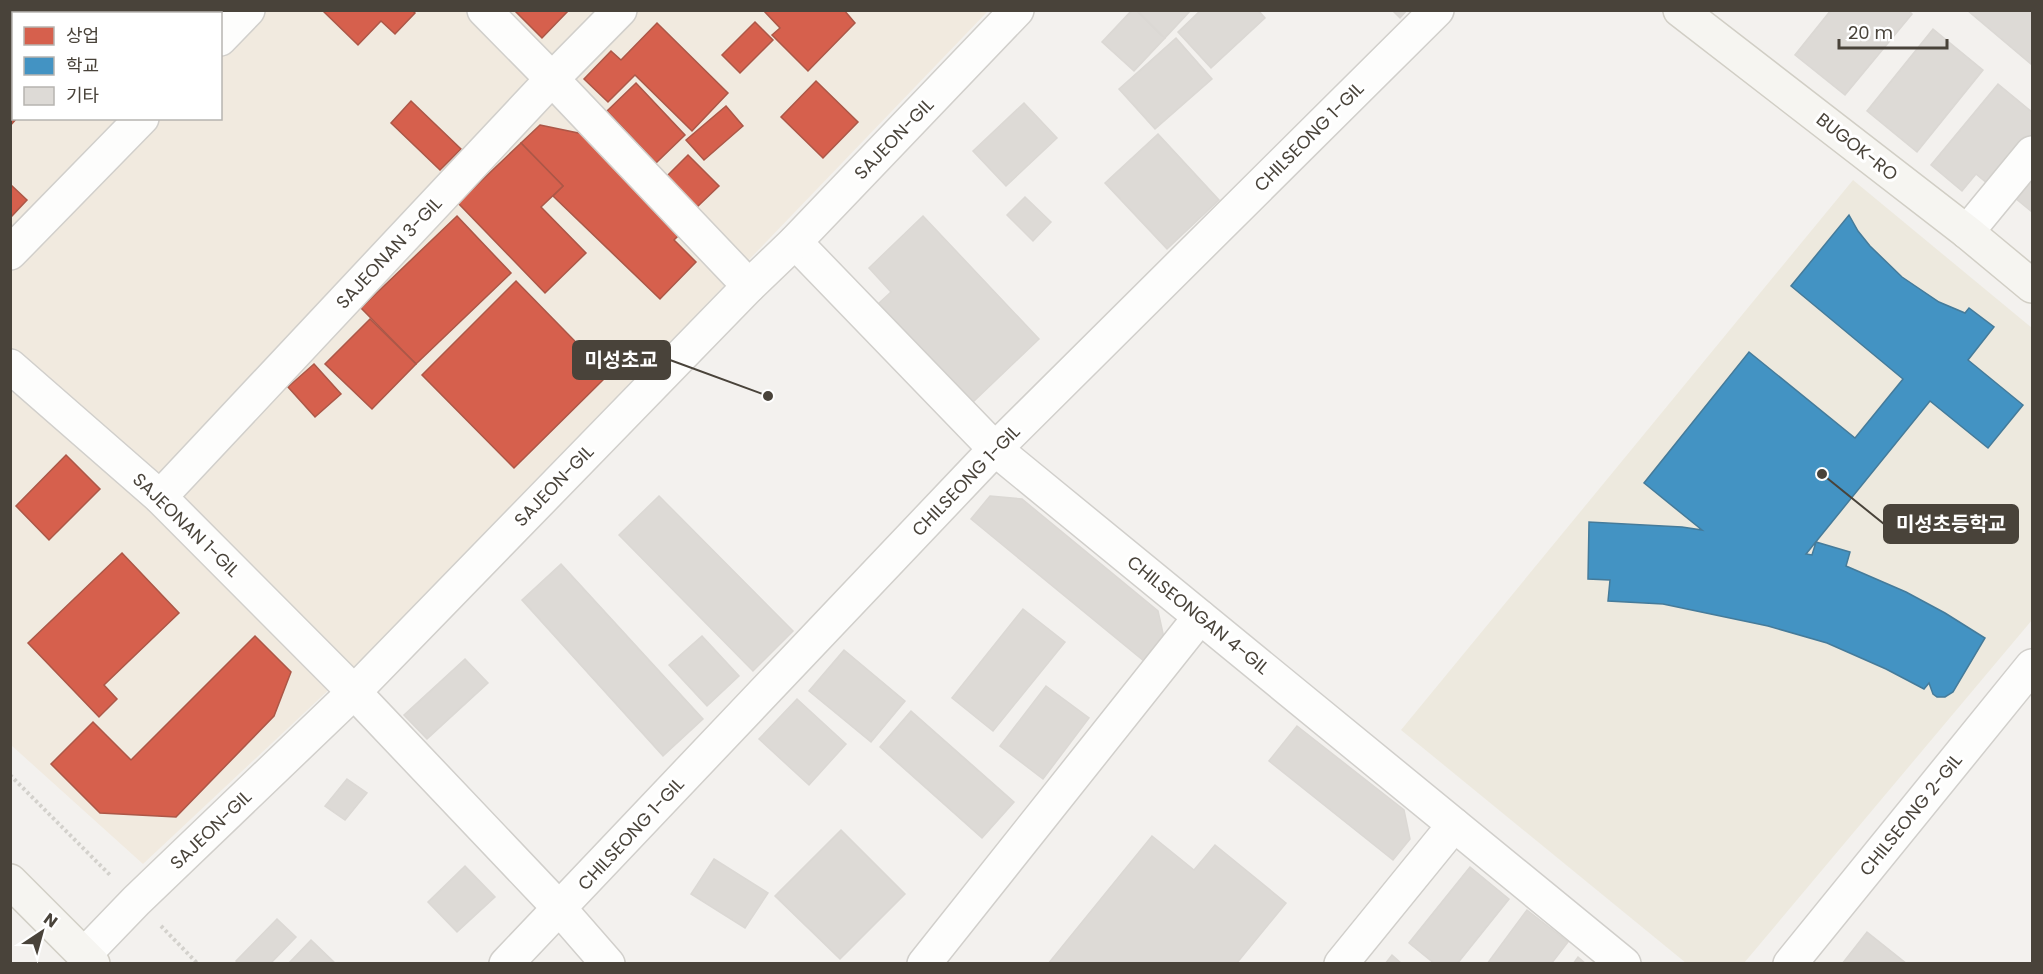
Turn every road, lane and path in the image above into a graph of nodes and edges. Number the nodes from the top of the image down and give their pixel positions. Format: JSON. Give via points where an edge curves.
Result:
{"nodes":[{"id":1,"x":249,"y":10,"type":"edge"},
{"id":2,"x":484,"y":10,"type":"edge"},
{"id":3,"x":620,"y":10,"type":"edge"},
{"id":4,"x":1017,"y":10,"type":"edge"},
{"id":5,"x":1437,"y":10,"type":"edge"},
{"id":6,"x":1680,"y":10,"type":"edge"},
{"id":7,"x":222,"y":37,"type":"edge"},
{"id":8,"x":552,"y":79,"type":"junction"},
{"id":9,"x":140,"y":120,"type":"edge"},
{"id":10,"x":2032,"y":153,"type":"edge"},
{"id":11,"x":1967,"y":232,"type":"junction"},
{"id":12,"x":795,"y":242,"type":"junction"},
{"id":13,"x":10,"y":253,"type":"edge"},
{"id":14,"x":749,"y":286,"type":"junction"},
{"id":15,"x":2032,"y":286,"type":"edge"},
{"id":16,"x":10,"y":366,"type":"edge"},
{"id":17,"x":995,"y":449,"type":"junction"},
{"id":18,"x":160,"y":497,"type":"junction"},
{"id":19,"x":1200,"y":617,"type":"junction"},
{"id":20,"x":2032,"y":666,"type":"edge"},
{"id":21,"x":354,"y":692,"type":"junction"},
{"id":22,"x":10,"y":775,"type":"edge"},
{"id":23,"x":1454,"y":825,"type":"junction"},
{"id":24,"x":10,"y":881,"type":"edge"},
{"id":25,"x":136,"y":901,"type":"junction"},
{"id":26,"x":560,"y":909,"type":"junction"},
{"id":27,"x":88,"y":959,"type":"edge"},
{"id":28,"x":198,"y":963,"type":"edge"},
{"id":29,"x":506,"y":963,"type":"edge"},
{"id":30,"x":608,"y":963,"type":"edge"},
{"id":31,"x":924,"y":963,"type":"edge"},
{"id":32,"x":1341,"y":963,"type":"edge"},
{"id":33,"x":1624,"y":963,"type":"edge"},
{"id":34,"x":1790,"y":963,"type":"edge"}],
"edges":[{"from":1,"to":7,"type":"street"},
{"from":2,"to":8,"type":"street"},
{"from":3,"to":8,"type":"street","name":"SAJEONAN 3-GIL"},
{"from":4,"to":12,"type":"street","name":"SAJEON-GIL"},
{"from":5,"to":17,"type":"street","name":"CHILSEONG 1-GIL"},
{"from":6,"to":11,"type":"street","name":"BUGOK-RO"},
{"from":8,"to":14,"type":"street"},
{"from":8,"to":18,"type":"street","name":"SAJEONAN 3-GIL"},
{"from":9,"to":13,"type":"street"},
{"from":10,"to":11,"type":"street"},
{"from":11,"to":15,"type":"street","name":"BUGOK-RO"},
{"from":12,"to":14,"type":"street","name":"SAJEON-GIL"},
{"from":12,"to":17,"type":"street","name":"CHILSEONGAN 4-GIL"},
{"from":14,"to":21,"type":"street","name":"SAJEON-GIL"},
{"from":16,"to":18,"type":"street","name":"SAJEONAN 1-GIL"},
{"from":17,"to":19,"type":"street","name":"CHILSEONGAN 4-GIL"},
{"from":17,"to":26,"type":"street","name":"CHILSEONG 1-GIL"},
{"from":18,"to":21,"type":"street","name":"SAJEONAN 1-GIL"},
{"from":19,"to":23,"type":"street","name":"CHILSEONGAN 4-GIL"},
{"from":19,"to":31,"type":"street"},
{"from":20,"to":34,"type":"street","name":"CHILSEONG 2-GIL"},
{"from":21,"to":25,"type":"street","name":"SAJEON-GIL"},
{"from":21,"to":26,"type":"street","name":"SAJEONAN 1-GIL"},
{"from":22,"to":25,"type":"path"},
{"from":23,"to":32,"type":"street"},
{"from":23,"to":33,"type":"street","name":"CHILSEONGAN 4-GIL"},
{"from":24,"to":27,"type":"street"},
{"from":25,"to":27,"type":"street","name":"SAJEON-GIL"},
{"from":25,"to":28,"type":"path"},
{"from":26,"to":29,"type":"street","name":"CHILSEONG 1-GIL"},
{"from":26,"to":30,"type":"street","name":"SAJEONAN 1-GIL"}]}
